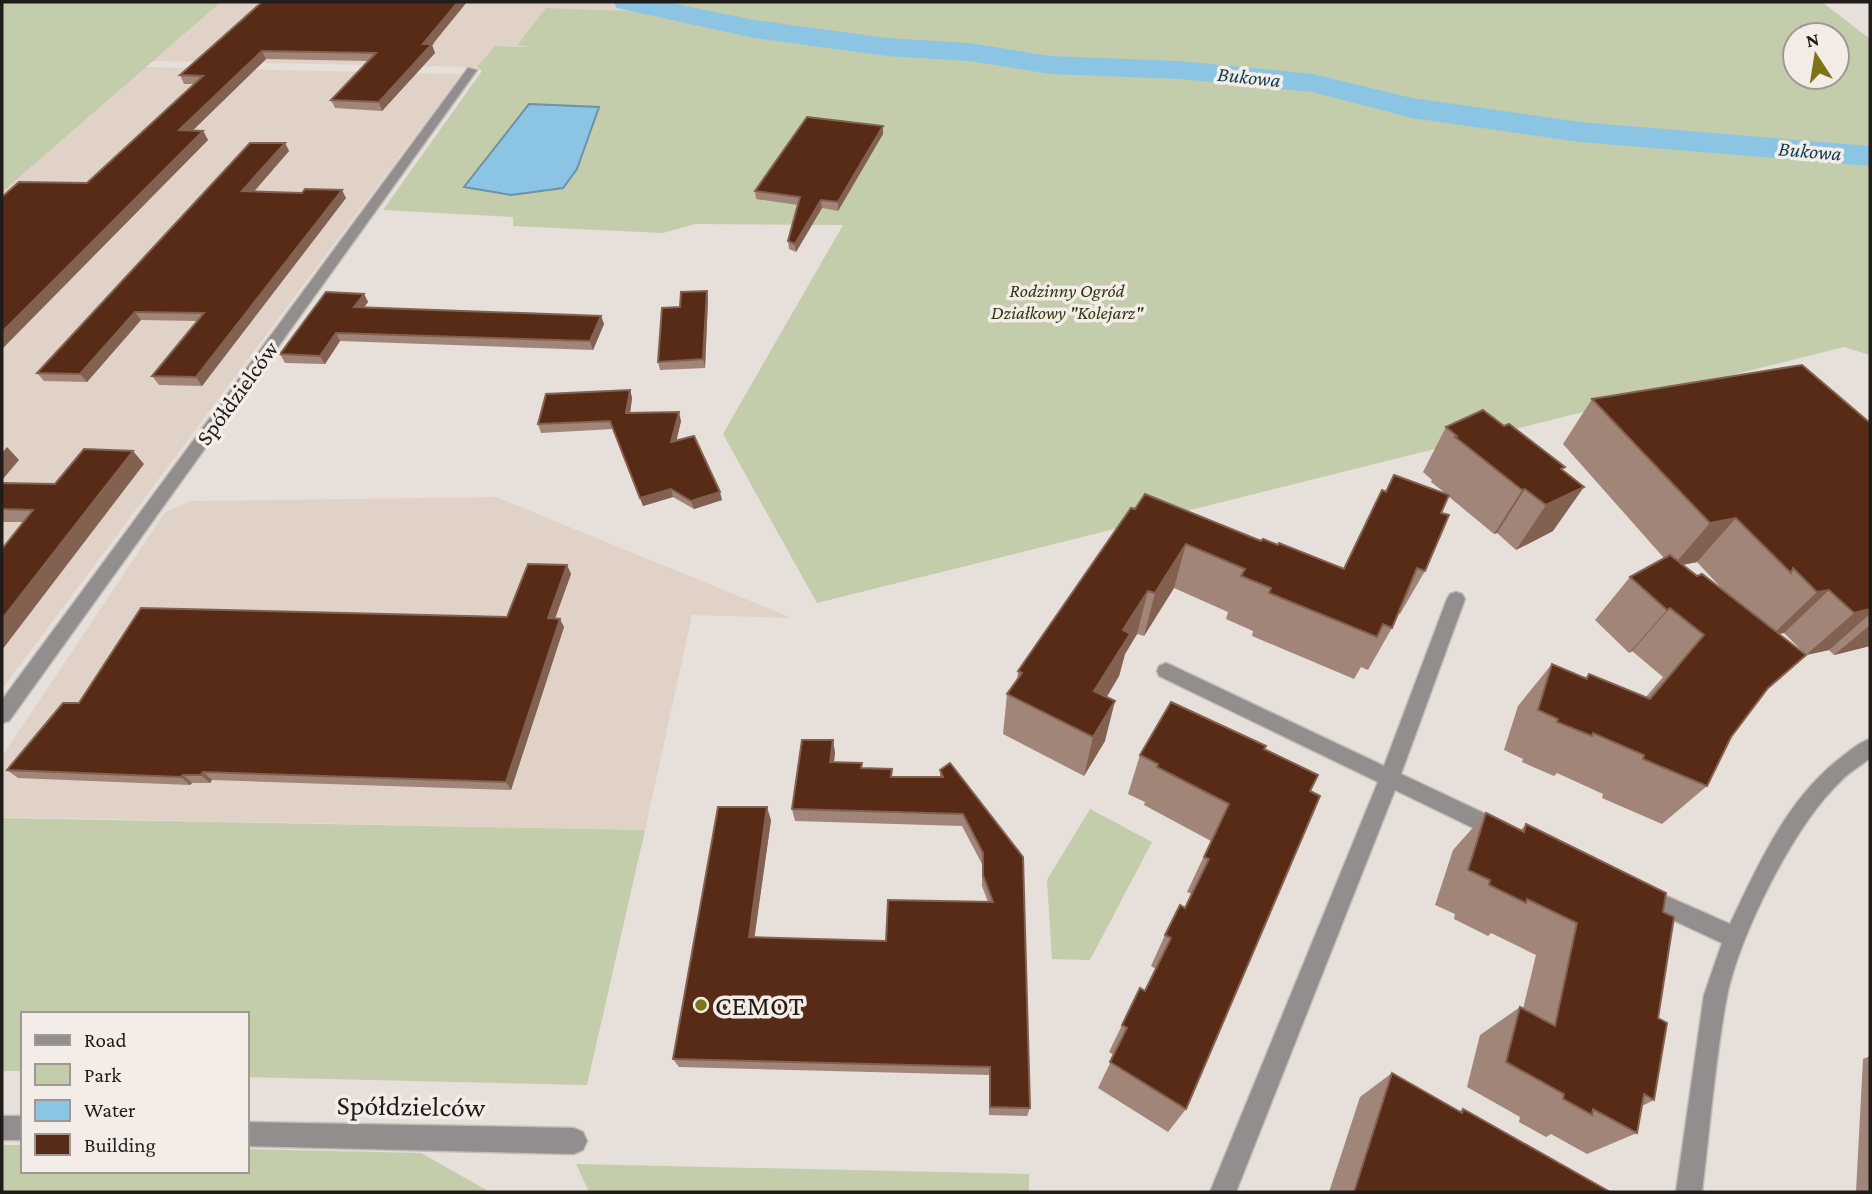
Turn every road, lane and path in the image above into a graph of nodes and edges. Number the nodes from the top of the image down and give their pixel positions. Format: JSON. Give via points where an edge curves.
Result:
{"nodes":[{"id":1,"x":472,"y":70,"type":"dead end"},
{"id":2,"x":1456,"y":599,"type":"dead end"},
{"id":3,"x":1166,"y":671,"type":"dead end"},
{"id":4,"x":2,"y":715,"type":"edge"},
{"id":5,"x":1870,"y":747,"type":"edge"},
{"id":6,"x":1389,"y":780,"type":"junction"},
{"id":7,"x":1521,"y":840,"type":"edge"},
{"id":8,"x":1619,"y":885,"type":"edge"},
{"id":9,"x":1736,"y":937,"type":"junction"},
{"id":10,"x":2,"y":1128,"type":"edge"},
{"id":11,"x":21,"y":1128,"type":"edge"},
{"id":12,"x":248,"y":1134,"type":"edge"},
{"id":13,"x":575,"y":1141,"type":"dead end"},
{"id":14,"x":1223,"y":1192,"type":"edge"},
{"id":15,"x":1689,"y":1192,"type":"edge"}],
"edges":[{"from":1,"to":4,"type":"street","name":"Spółdzielców"},
{"from":2,"to":6,"type":"street"},
{"from":3,"to":6,"type":"street"},
{"from":5,"to":9,"type":"street","via":[[1833,775],[1795,821]]},
{"from":6,"to":7,"type":"street"},
{"from":6,"to":14,"type":"street"},
{"from":8,"to":9,"type":"street"},
{"from":9,"to":15,"type":"street","via":[[1716,995]]},
{"from":10,"to":11,"type":"street"},
{"from":12,"to":13,"type":"street","name":"Spółdzielców"}]}
